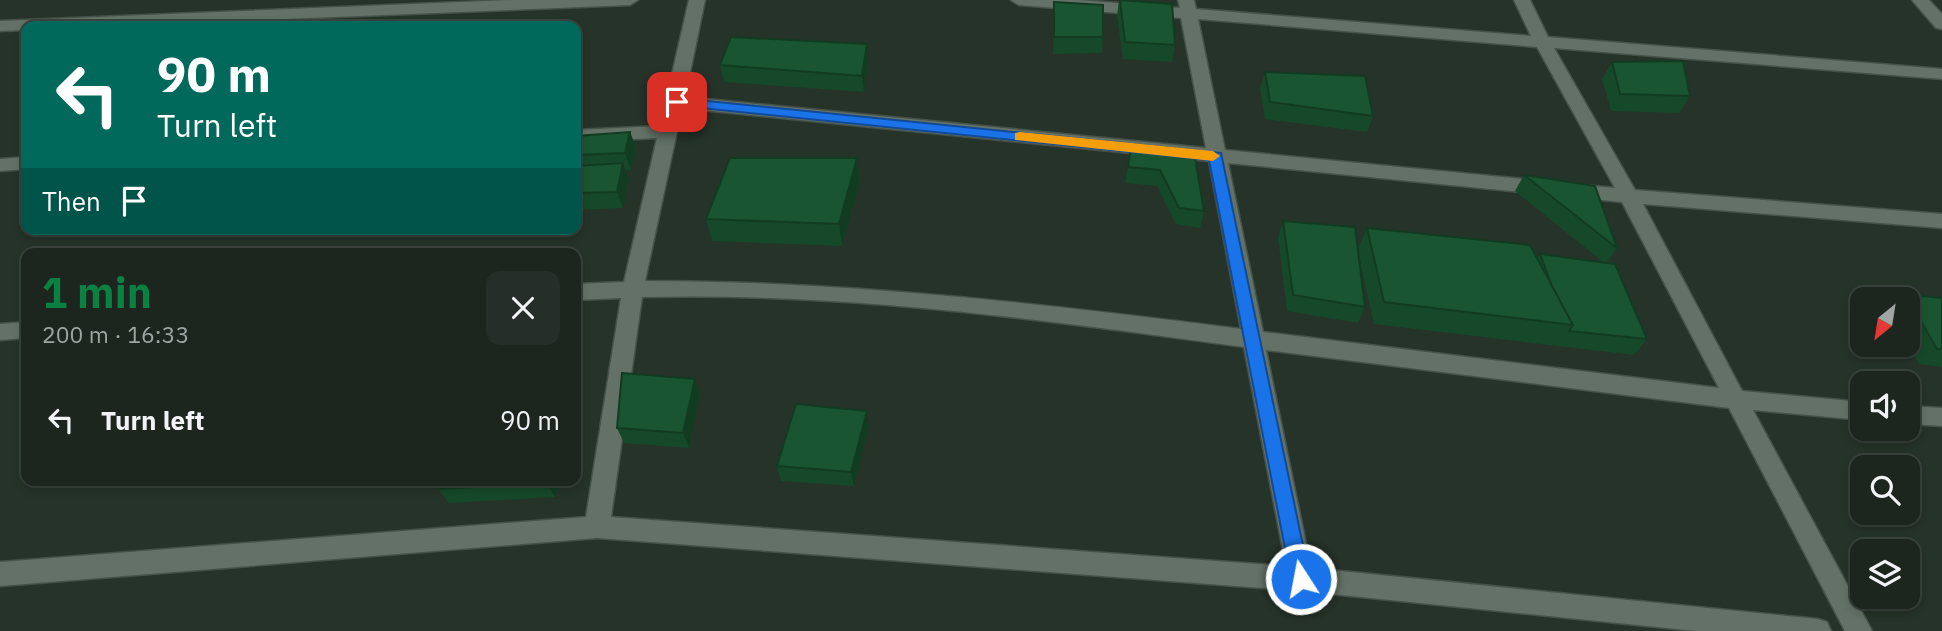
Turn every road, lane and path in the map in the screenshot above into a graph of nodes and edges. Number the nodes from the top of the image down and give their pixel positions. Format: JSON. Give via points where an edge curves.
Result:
{"nodes":[{"id":1,"x":630,"y":0,"type":"edge"},
{"id":2,"x":697,"y":0,"type":"edge"},
{"id":3,"x":1019,"y":0,"type":"edge"},
{"id":4,"x":1522,"y":0,"type":"edge"},
{"id":5,"x":1920,"y":0,"type":"edge"},
{"id":6,"x":1187,"y":6,"type":"edge"},
{"id":7,"x":121,"y":21,"type":"edge"},
{"id":8,"x":1942,"y":24,"type":"edge"},
{"id":9,"x":21,"y":25,"type":"edge"},
{"id":10,"x":0,"y":26,"type":"edge"},
{"id":11,"x":1541,"y":41,"type":"junction"},
{"id":12,"x":1942,"y":74,"type":"edge"},
{"id":13,"x":677,"y":102,"type":"junction"},
{"id":14,"x":666,"y":132,"type":"junction"},
{"id":15,"x":581,"y":136,"type":"edge"},
{"id":16,"x":1216,"y":156,"type":"junction"},
{"id":17,"x":21,"y":163,"type":"edge"},
{"id":18,"x":0,"y":165,"type":"edge"},
{"id":19,"x":1629,"y":196,"type":"junction"},
{"id":20,"x":1942,"y":221,"type":"edge"},
{"id":21,"x":633,"y":289,"type":"junction"},
{"id":22,"x":581,"y":292,"type":"edge"},
{"id":23,"x":21,"y":330,"type":"edge"},
{"id":24,"x":0,"y":332,"type":"edge"},
{"id":25,"x":1253,"y":339,"type":"junction"},
{"id":26,"x":1735,"y":401,"type":"junction"},
{"id":27,"x":1850,"y":410,"type":"edge"},
{"id":28,"x":1920,"y":416,"type":"edge"},
{"id":29,"x":1942,"y":417,"type":"edge"},
{"id":30,"x":597,"y":527,"type":"junction"},
{"id":31,"x":0,"y":574,"type":"edge"},
{"id":32,"x":1301,"y":579,"type":"junction"},
{"id":33,"x":1818,"y":631,"type":"edge"},
{"id":34,"x":1859,"y":631,"type":"edge"}],
"edges":[{"from":1,"to":7,"type":"street"},
{"from":2,"to":13,"type":"street"},
{"from":3,"to":6,"type":"street"},
{"from":4,"to":11,"type":"street"},
{"from":5,"to":8,"type":"street"},
{"from":6,"to":11,"type":"street"},
{"from":6,"to":16,"type":"street"},
{"from":9,"to":10,"type":"street"},
{"from":11,"to":12,"type":"street"},
{"from":11,"to":19,"type":"street"},
{"from":13,"to":14,"type":"street"},
{"from":13,"to":16,"type":"street"},
{"from":14,"to":15,"type":"street"},
{"from":14,"to":21,"type":"street"},
{"from":16,"to":19,"type":"street"},
{"from":16,"to":25,"type":"street"},
{"from":17,"to":18,"type":"street"},
{"from":19,"to":20,"type":"street"},
{"from":19,"to":26,"type":"street"},
{"from":21,"to":22,"type":"street"},
{"from":21,"to":25,"type":"street","via":[[854,295]]},
{"from":21,"to":30,"type":"street"},
{"from":23,"to":24,"type":"street"},
{"from":25,"to":26,"type":"street"},
{"from":25,"to":32,"type":"street"},
{"from":26,"to":27,"type":"street"},
{"from":26,"to":34,"type":"street"},
{"from":28,"to":29,"type":"street"},
{"from":30,"to":31,"type":"street"},
{"from":30,"to":32,"type":"street"},
{"from":32,"to":33,"type":"street"}]}
